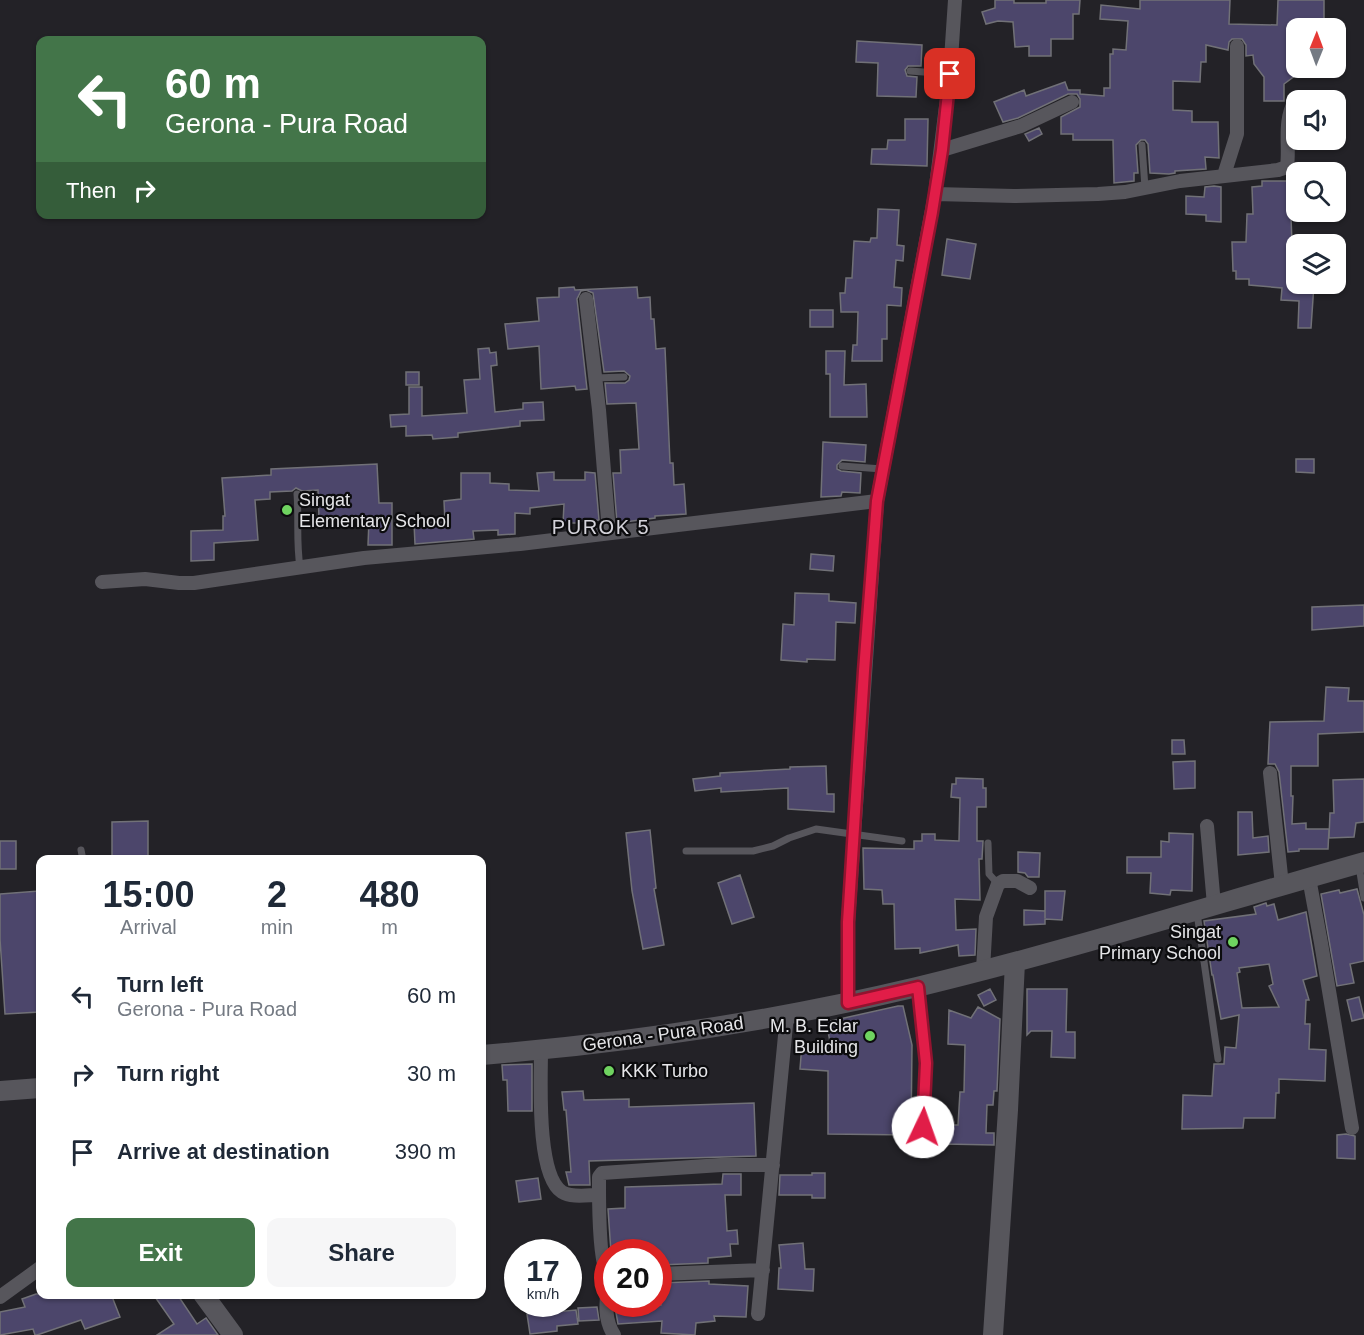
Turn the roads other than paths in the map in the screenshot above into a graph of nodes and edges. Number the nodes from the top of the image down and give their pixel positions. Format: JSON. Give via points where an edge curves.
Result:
{"nodes":[{"id":1,"x":955,"y":0,"type":"edge"},
{"id":2,"x":1237,"y":46,"type":"dead end"},
{"id":3,"x":910,"y":71,"type":"dead end"},
{"id":4,"x":950,"y":74,"type":"junction"},
{"id":5,"x":1072,"y":102,"type":"dead end"},
{"id":6,"x":1142,"y":145,"type":"dead end"},
{"id":7,"x":942,"y":150,"type":"junction"},
{"id":8,"x":1289,"y":150,"type":"edge"},
{"id":9,"x":1224,"y":175,"type":"junction"},
{"id":10,"x":1145,"y":188,"type":"junction"},
{"id":11,"x":935,"y":194,"type":"junction"},
{"id":12,"x":586,"y":299,"type":"dead end"},
{"id":13,"x":624,"y":377,"type":"dead end"},
{"id":14,"x":594,"y":378,"type":"junction"},
{"id":15,"x":842,"y":466,"type":"dead end"},
{"id":16,"x":882,"y":469,"type":"junction"},
{"id":17,"x":297,"y":494,"type":"dead end"},
{"id":18,"x":877,"y":501,"type":"junction"},
{"id":19,"x":356,"y":524,"type":"dead end"},
{"id":20,"x":299,"y":525,"type":"junction"},
{"id":21,"x":609,"y":532,"type":"junction"},
{"id":22,"x":300,"y":567,"type":"junction"},
{"id":23,"x":102,"y":582,"type":"dead end"},
{"id":24,"x":1270,"y":772,"type":"dead end"},
{"id":25,"x":1207,"y":826,"type":"dead end"},
{"id":26,"x":854,"y":833,"type":"junction"},
{"id":27,"x":902,"y":841,"type":"dead end"},
{"id":28,"x":988,"y":843,"type":"dead end"},
{"id":29,"x":81,"y":850,"type":"dead end"},
{"id":30,"x":686,"y":850,"type":"dead end"},
{"id":31,"x":82,"y":855,"type":"edge"},
{"id":32,"x":1361,"y":863,"type":"edge"},
{"id":33,"x":1309,"y":878,"type":"junction"},
{"id":34,"x":998,"y":884,"type":"junction"},
{"id":35,"x":1282,"y":885,"type":"junction"},
{"id":36,"x":1030,"y":888,"type":"dead end"},
{"id":37,"x":1364,"y":898,"type":"edge"},
{"id":38,"x":1205,"y":907,"type":"junction"},
{"id":39,"x":1015,"y":962,"type":"junction"},
{"id":40,"x":983,"y":970,"type":"junction"},
{"id":41,"x":918,"y":987,"type":"junction"},
{"id":42,"x":848,"y":1003,"type":"junction"},
{"id":43,"x":787,"y":1015,"type":"junction"},
{"id":44,"x":541,"y":1050,"type":"junction"},
{"id":45,"x":486,"y":1055,"type":"edge"},
{"id":46,"x":1218,"y":1059,"type":"dead end"},
{"id":47,"x":36,"y":1088,"type":"edge"},
{"id":48,"x":0,"y":1091,"type":"edge"},
{"id":49,"x":923,"y":1127,"type":"dead end"},
{"id":50,"x":1352,"y":1128,"type":"dead end"},
{"id":51,"x":773,"y":1166,"type":"junction"},
{"id":52,"x":599,"y":1195,"type":"junction"},
{"id":53,"x":601,"y":1239,"type":"edge"},
{"id":54,"x":763,"y":1270,"type":"junction"},
{"id":55,"x":36,"y":1271,"type":"edge"},
{"id":56,"x":672,"y":1273,"type":"edge"},
{"id":57,"x":0,"y":1297,"type":"edge"},
{"id":58,"x":207,"y":1299,"type":"edge"},
{"id":59,"x":758,"y":1314,"type":"dead end"},
{"id":60,"x":606,"y":1317,"type":"edge"},
{"id":61,"x":233,"y":1335,"type":"edge"},
{"id":62,"x":614,"y":1335,"type":"edge"},
{"id":63,"x":993,"y":1335,"type":"edge"}],
"edges":[{"from":1,"to":4,"type":"street"},
{"from":2,"to":9,"type":"street","via":[[1237,134]]},
{"from":3,"to":4,"type":"lane"},
{"from":4,"to":7,"type":"street"},
{"from":5,"to":7,"type":"street","via":[[1021,126]]},
{"from":6,"to":10,"type":"lane"},
{"from":7,"to":11,"type":"street"},
{"from":8,"to":9,"type":"street","via":[[1287,167]]},
{"from":9,"to":10,"type":"street"},
{"from":10,"to":11,"type":"street","via":[[1049,196]]},
{"from":11,"to":16,"type":"street"},
{"from":12,"to":14,"type":"street"},
{"from":13,"to":14,"type":"lane"},
{"from":14,"to":21,"type":"street"},
{"from":15,"to":16,"type":"lane"},
{"from":16,"to":18,"type":"street"},
{"from":17,"to":20,"type":"lane"},
{"from":18,"to":21,"type":"street"},
{"from":18,"to":26,"type":"street"},
{"from":19,"to":20,"type":"lane"},
{"from":20,"to":22,"type":"lane"},
{"from":21,"to":22,"type":"street"},
{"from":22,"to":23,"type":"street","via":[[194,583],[145,579]]},
{"from":24,"to":35,"type":"street"},
{"from":25,"to":38,"type":"street"},
{"from":26,"to":27,"type":"lane"},
{"from":26,"to":30,"type":"lane","via":[[816,829],[753,851]]},
{"from":26,"to":42,"type":"street"},
{"from":28,"to":34,"type":"lane","via":[[989,874]]},
{"from":29,"to":31,"type":"lane"},
{"from":32,"to":33,"type":"main road","name":"Gerona - Pura Road"},
{"from":32,"to":37,"type":"lane"},
{"from":33,"to":35,"type":"main road","name":"Gerona - Pura Road"},
{"from":33,"to":50,"type":"street"},
{"from":34,"to":36,"type":"street","via":[[1017,881]]},
{"from":34,"to":40,"type":"street","via":[[986,917]]},
{"from":35,"to":38,"type":"main road","name":"Gerona - Pura Road"},
{"from":38,"to":39,"type":"main road","name":"Gerona - Pura Road"},
{"from":38,"to":46,"type":"lane"},
{"from":39,"to":40,"type":"main road","name":"Gerona - Pura Road"},
{"from":39,"to":63,"type":"main road"},
{"from":40,"to":41,"type":"main road","name":"Gerona - Pura Road"},
{"from":41,"to":42,"type":"main road","name":"Gerona - Pura Road"},
{"from":41,"to":49,"type":"lane","via":[[926,1063]]},
{"from":42,"to":43,"type":"main road","name":"Gerona - Pura Road"},
{"from":43,"to":44,"type":"main road","name":"Gerona - Pura Road"},
{"from":43,"to":51,"type":"street"},
{"from":44,"to":45,"type":"main road","name":"Gerona - Pura Road"},
{"from":44,"to":52,"type":"street","via":[[542,1130],[554,1182],[566,1194]]},
{"from":47,"to":48,"type":"main road"},
{"from":51,"to":52,"type":"street","via":[[606,1171],[599,1177]]},
{"from":51,"to":54,"type":"street"},
{"from":52,"to":53,"type":"street"},
{"from":54,"to":56,"type":"street"},
{"from":54,"to":59,"type":"street"},
{"from":55,"to":57,"type":"street"},
{"from":58,"to":61,"type":"main road"},
{"from":60,"to":62,"type":"street"}]}
